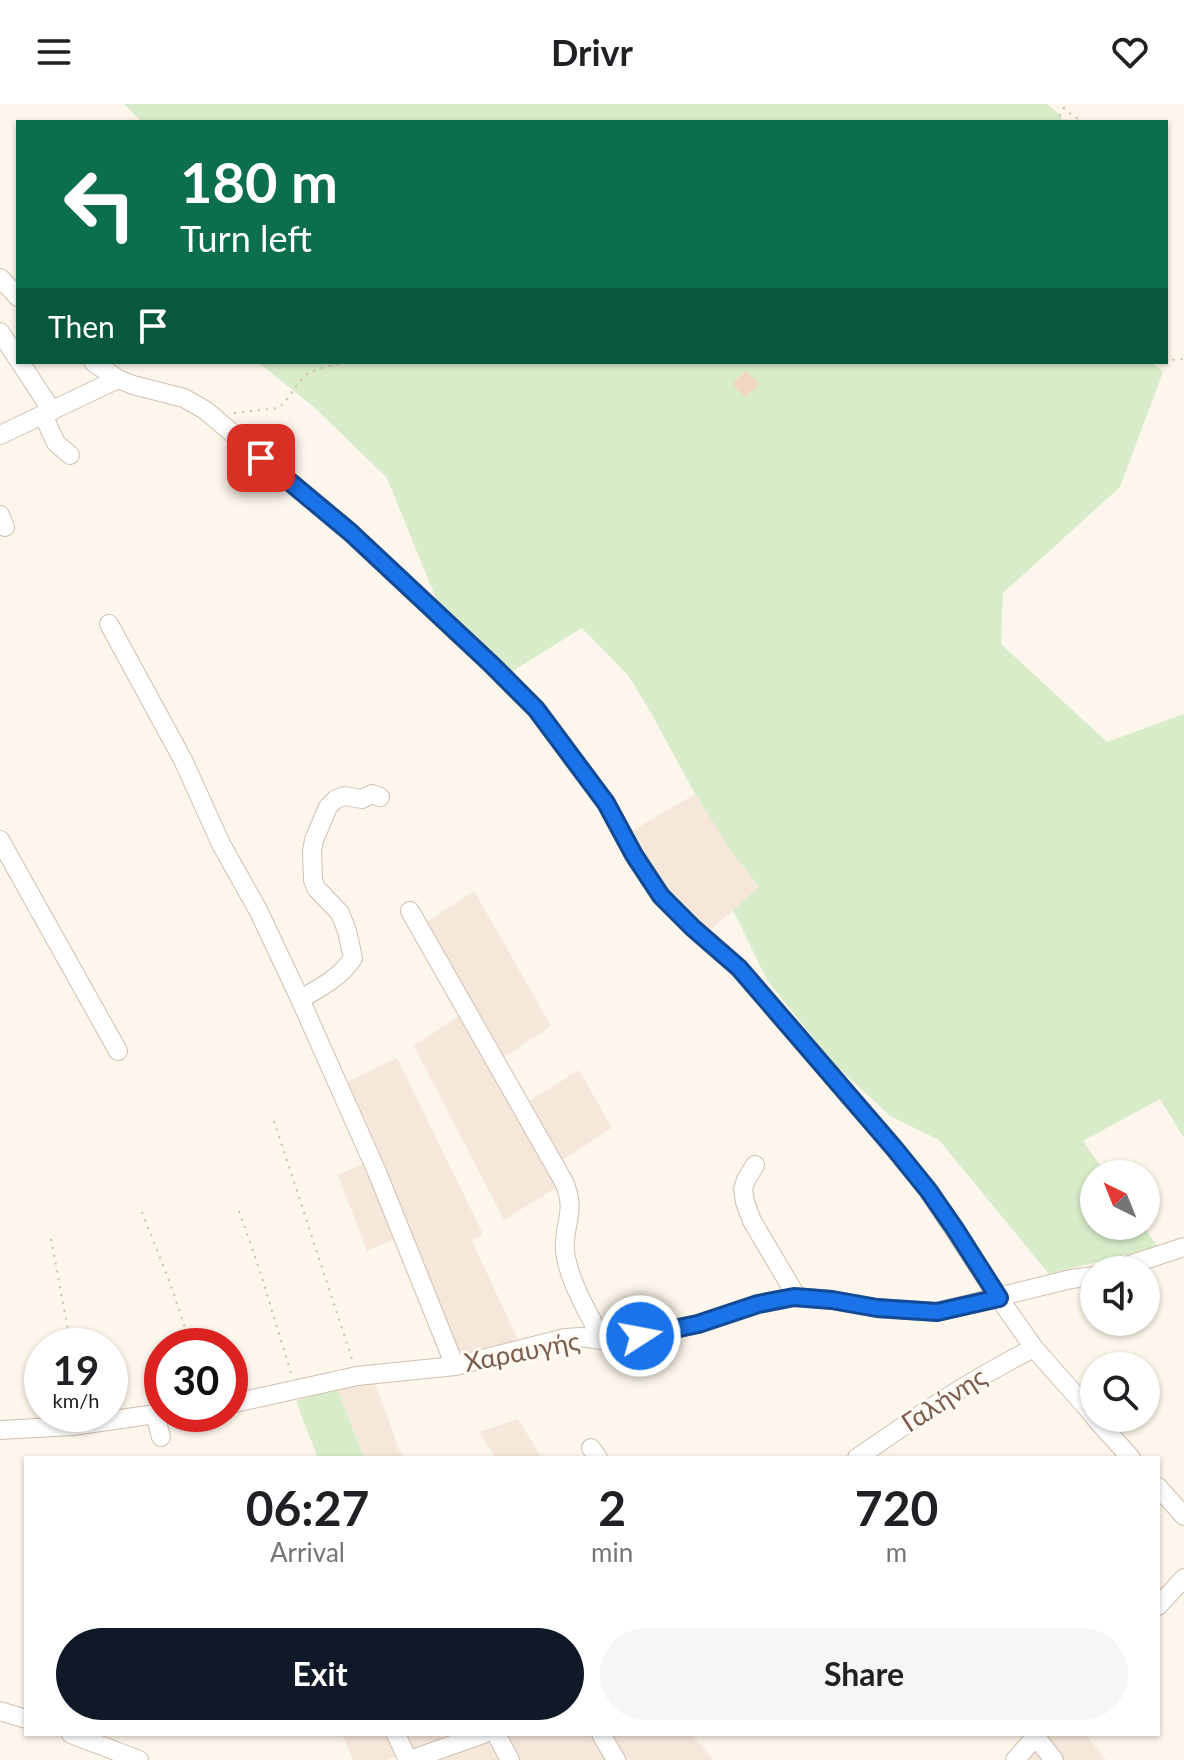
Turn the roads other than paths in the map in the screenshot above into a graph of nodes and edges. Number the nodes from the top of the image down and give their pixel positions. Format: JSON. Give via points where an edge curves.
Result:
{"nodes":[{"id":1,"x":0,"y":278,"type":"edge"},
{"id":2,"x":16,"y":295,"type":"edge"},
{"id":3,"x":0,"y":332,"type":"edge"},
{"id":4,"x":16,"y":356,"type":"edge"},
{"id":5,"x":21,"y":364,"type":"edge"},
{"id":6,"x":96,"y":364,"type":"edge"},
{"id":7,"x":118,"y":379,"type":"junction"},
{"id":8,"x":47,"y":413,"type":"junction"},
{"id":9,"x":0,"y":435,"type":"edge"},
{"id":10,"x":70,"y":455,"type":"dead end"},
{"id":11,"x":109,"y":624,"type":"dead end"},
{"id":12,"x":380,"y":797,"type":"dead end"},
{"id":13,"x":0,"y":840,"type":"edge"},
{"id":14,"x":410,"y":911,"type":"dead end"},
{"id":15,"x":300,"y":999,"type":"junction"},
{"id":16,"x":118,"y":1051,"type":"dead end"},
{"id":17,"x":755,"y":1165,"type":"dead end"},
{"id":18,"x":1184,"y":1247,"type":"edge"},
{"id":19,"x":1157,"y":1256,"type":"edge"},
{"id":20,"x":1080,"y":1278,"type":"edge"},
{"id":21,"x":797,"y":1297,"type":"junction"},
{"id":22,"x":999,"y":1298,"type":"junction"},
{"id":23,"x":602,"y":1340,"type":"junction"},
{"id":24,"x":1034,"y":1348,"type":"junction"},
{"id":25,"x":455,"y":1366,"type":"junction"},
{"id":26,"x":248,"y":1400,"type":"edge"},
{"id":27,"x":1080,"y":1400,"type":"edge"},
{"id":28,"x":144,"y":1416,"type":"edge"},
{"id":29,"x":0,"y":1430,"type":"edge"},
{"id":30,"x":161,"y":1432,"type":"edge"},
{"id":31,"x":1108,"y":1432,"type":"edge"},
{"id":32,"x":161,"y":1437,"type":"dead end"},
{"id":33,"x":860,"y":1456,"type":"edge"},
{"id":34,"x":1129,"y":1456,"type":"edge"},
{"id":35,"x":1160,"y":1489,"type":"edge"},
{"id":36,"x":1184,"y":1516,"type":"edge"},
{"id":37,"x":1184,"y":1578,"type":"edge"},
{"id":38,"x":1160,"y":1604,"type":"edge"},
{"id":39,"x":0,"y":1711,"type":"edge"},
{"id":40,"x":24,"y":1718,"type":"edge"},
{"id":41,"x":76,"y":1736,"type":"edge"},
{"id":42,"x":397,"y":1736,"type":"edge"},
{"id":43,"x":477,"y":1736,"type":"edge"},
{"id":44,"x":497,"y":1736,"type":"edge"},
{"id":45,"x":602,"y":1736,"type":"edge"},
{"id":46,"x":1036,"y":1736,"type":"edge"},
{"id":47,"x":1038,"y":1736,"type":"edge"},
{"id":48,"x":139,"y":1760,"type":"edge"},
{"id":49,"x":409,"y":1760,"type":"edge"},
{"id":50,"x":510,"y":1760,"type":"edge"},
{"id":51,"x":616,"y":1760,"type":"edge"},
{"id":52,"x":1015,"y":1760,"type":"edge"},
{"id":53,"x":1054,"y":1760,"type":"edge"}],
"edges":[{"from":1,"to":2,"type":"street"},
{"from":3,"to":4,"type":"street"},
{"from":5,"to":8,"type":"street"},
{"from":6,"to":7,"type":"street"},
{"from":7,"to":8,"type":"street"},
{"from":7,"to":22,"type":"street","via":[[184,398],[205,410],[350,532],[536,709],[606,803],[661,896],[739,968],[894,1148]]},
{"from":8,"to":9,"type":"street"},
{"from":8,"to":10,"type":"street","via":[[56,443]]},
{"from":11,"to":15,"type":"street","via":[[183,760]]},
{"from":12,"to":15,"type":"street","via":[[336,799],[314,840],[313,880],[340,913],[353,958]]},
{"from":13,"to":16,"type":"street"},
{"from":14,"to":23,"type":"street","via":[[569,1193],[569,1266]]},
{"from":15,"to":25,"type":"street"},
{"from":17,"to":21,"type":"street","via":[[743,1189],[745,1202]]},
{"from":18,"to":19,"type":"street"},
{"from":20,"to":22,"type":"street","name":"Χαραυγής"},
{"from":21,"to":22,"type":"street","name":"Χαραυγής","via":[[937,1312]]},
{"from":21,"to":23,"type":"street","name":"Χαραυγής","via":[[698,1324]]},
{"from":22,"to":24,"type":"street"},
{"from":23,"to":25,"type":"street","name":"Χαραυγής","via":[[565,1338]]},
{"from":24,"to":27,"type":"street"},
{"from":24,"to":33,"type":"street","name":"Γαλήνης","via":[[939,1402]]},
{"from":25,"to":26,"type":"street","name":"Χαραυγής","via":[[357,1376]]},
{"from":28,"to":29,"type":"street"},
{"from":30,"to":32,"type":"street"},
{"from":31,"to":34,"type":"street"},
{"from":35,"to":36,"type":"street"},
{"from":37,"to":38,"type":"street"},
{"from":39,"to":40,"type":"street"},
{"from":41,"to":48,"type":"street"},
{"from":42,"to":49,"type":"street"},
{"from":43,"to":49,"type":"street"},
{"from":44,"to":50,"type":"street"},
{"from":45,"to":51,"type":"street"},
{"from":46,"to":52,"type":"street"},
{"from":47,"to":53,"type":"street"}]}
